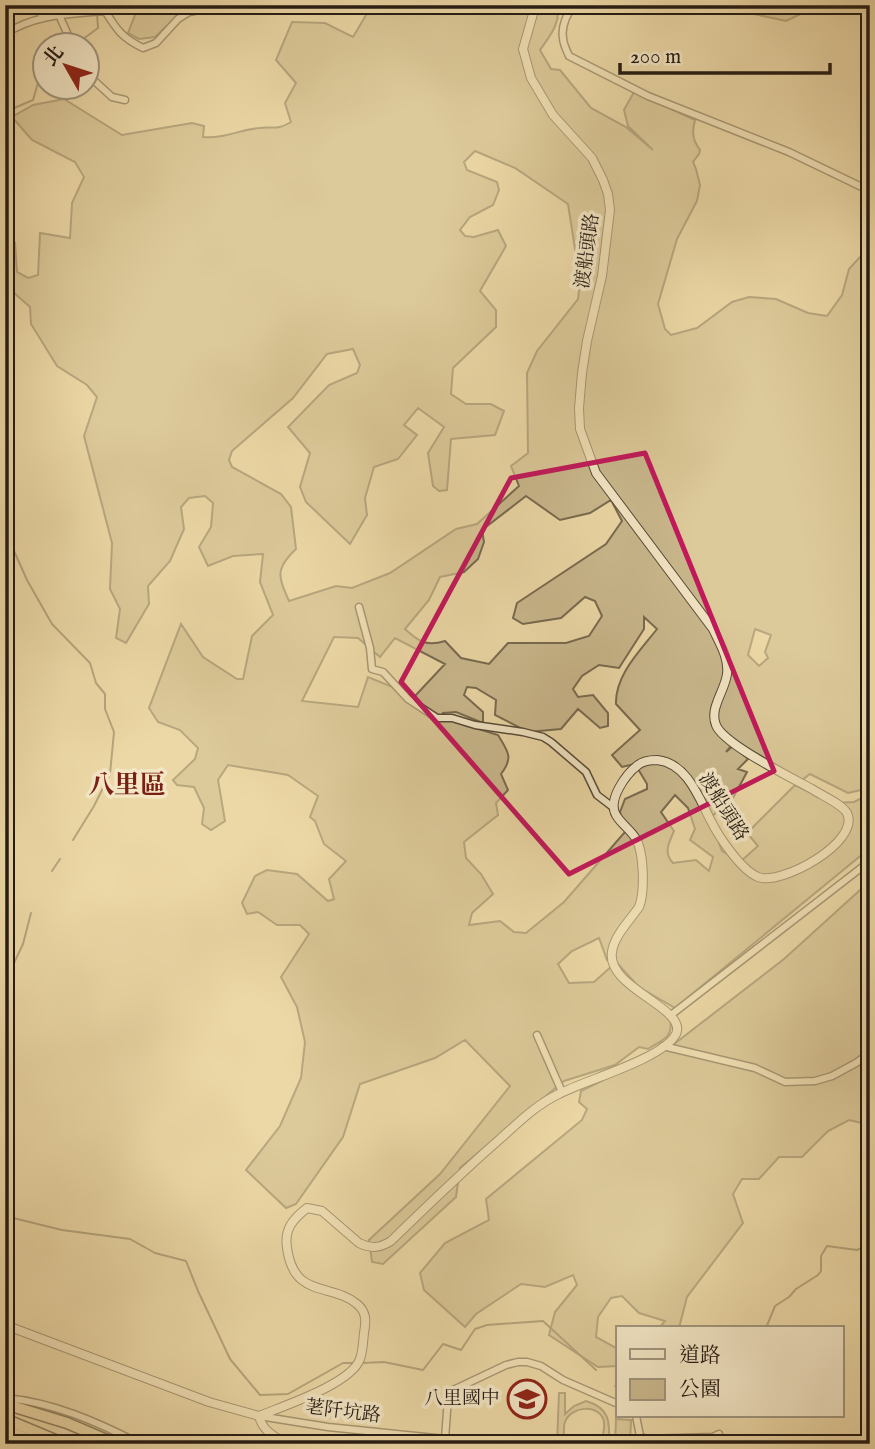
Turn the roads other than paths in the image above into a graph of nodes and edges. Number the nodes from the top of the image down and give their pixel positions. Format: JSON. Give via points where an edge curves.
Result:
{"nodes":[{"id":1,"x":38,"y":5,"type":"edge"},
{"id":2,"x":114,"y":5,"type":"edge"},
{"id":3,"x":223,"y":5,"type":"edge"},
{"id":4,"x":539,"y":5,"type":"edge"},
{"id":5,"x":576,"y":5,"type":"edge"},
{"id":6,"x":105,"y":9,"type":"edge"},
{"id":7,"x":59,"y":15,"type":"junction"},
{"id":8,"x":42,"y":17,"type":"junction"},
{"id":9,"x":67,"y":32,"type":"edge"},
{"id":10,"x":5,"y":34,"type":"edge"},
{"id":11,"x":102,"y":88,"type":"edge"},
{"id":12,"x":125,"y":100,"type":"dead end"},
{"id":13,"x":870,"y":191,"type":"edge"},
{"id":14,"x":359,"y":607,"type":"dead end"},
{"id":15,"x":614,"y":808,"type":"junction"},
{"id":16,"x":870,"y":861,"type":"edge"},
{"id":17,"x":671,"y":1015,"type":"junction"},
{"id":18,"x":537,"y":1035,"type":"dead end"},
{"id":19,"x":663,"y":1046,"type":"junction"},
{"id":20,"x":870,"y":1053,"type":"edge"},
{"id":21,"x":562,"y":1092,"type":"junction"},
{"id":22,"x":5,"y":1325,"type":"edge"},
{"id":23,"x":5,"y":1401,"type":"edge"},
{"id":24,"x":616,"y":1403,"type":"edge"},
{"id":25,"x":259,"y":1416,"type":"junction"},
{"id":26,"x":636,"y":1418,"type":"edge"},
{"id":27,"x":5,"y":1419,"type":"edge"},
{"id":28,"x":5,"y":1430,"type":"edge"},
{"id":29,"x":719,"y":1434,"type":"dead end"},
{"id":30,"x":5,"y":1437,"type":"edge"},
{"id":31,"x":20,"y":1443,"type":"edge"},
{"id":32,"x":40,"y":1444,"type":"edge"},
{"id":33,"x":65,"y":1444,"type":"edge"},
{"id":34,"x":116,"y":1444,"type":"edge"},
{"id":35,"x":140,"y":1444,"type":"edge"},
{"id":36,"x":287,"y":1444,"type":"edge"}],
"edges":[{"from":1,"to":8,"type":"street"},
{"from":2,"to":6,"type":"street"},
{"from":3,"to":6,"type":"street","via":[[190,12],[156,43],[143,48],[128,41]]},
{"from":4,"to":15,"type":"street","name":"渡船頭路","via":[[523,49],[531,78],[553,116],[592,158],[610,210],[579,408],[580,429],[596,473],[713,629],[725,654],[727,674],[714,714],[719,730],[836,803],[847,814],[848,823],[837,844],[806,866],[771,879],[760,878],[741,864],[688,780],[667,762],[640,763],[623,781]]},
{"from":5,"to":13,"type":"street","via":[[570,9],[562,38],[569,56],[648,96],[789,152]]},
{"from":6,"to":7,"type":"street"},
{"from":7,"to":8,"type":"street"},
{"from":7,"to":9,"type":"street"},
{"from":8,"to":10,"type":"street"},
{"from":11,"to":12,"type":"street"},
{"from":14,"to":15,"type":"street","via":[[372,669],[383,672],[408,699],[437,718],[542,737],[586,772],[597,795]]},
{"from":15,"to":17,"type":"street","via":[[639,843],[644,881],[642,901],[611,955],[617,970],[635,990]]},
{"from":16,"to":17,"type":"street"},
{"from":17,"to":19,"type":"street","via":[[677,1027],[675,1035]]},
{"from":18,"to":21,"type":"street"},
{"from":19,"to":20,"type":"street","via":[[755,1068],[785,1082],[832,1076]]},
{"from":19,"to":21,"type":"street"},
{"from":21,"to":25,"type":"street","via":[[524,1117],[381,1247],[359,1243],[322,1211],[307,1208],[296,1217],[285,1238],[291,1266],[309,1285],[346,1296],[361,1307],[366,1322],[358,1363],[326,1388]]},
{"from":22,"to":25,"type":"street","name":"荖阡坑路","via":[[209,1402]]},
{"from":23,"to":34,"type":"highway"},
{"from":23,"to":35,"type":"street","via":[[36,1402]]},
{"from":24,"to":25,"type":"street","name":"荖阡坑路","via":[[535,1363],[518,1362],[451,1391],[445,1438]]},
{"from":25,"to":36,"type":"street","via":[[261,1425]]},
{"from":26,"to":29,"type":"street","via":[[640,1436],[646,1439]]},
{"from":27,"to":33,"type":"highway"},
{"from":28,"to":32,"type":"highway"},
{"from":30,"to":31,"type":"street"}]}
